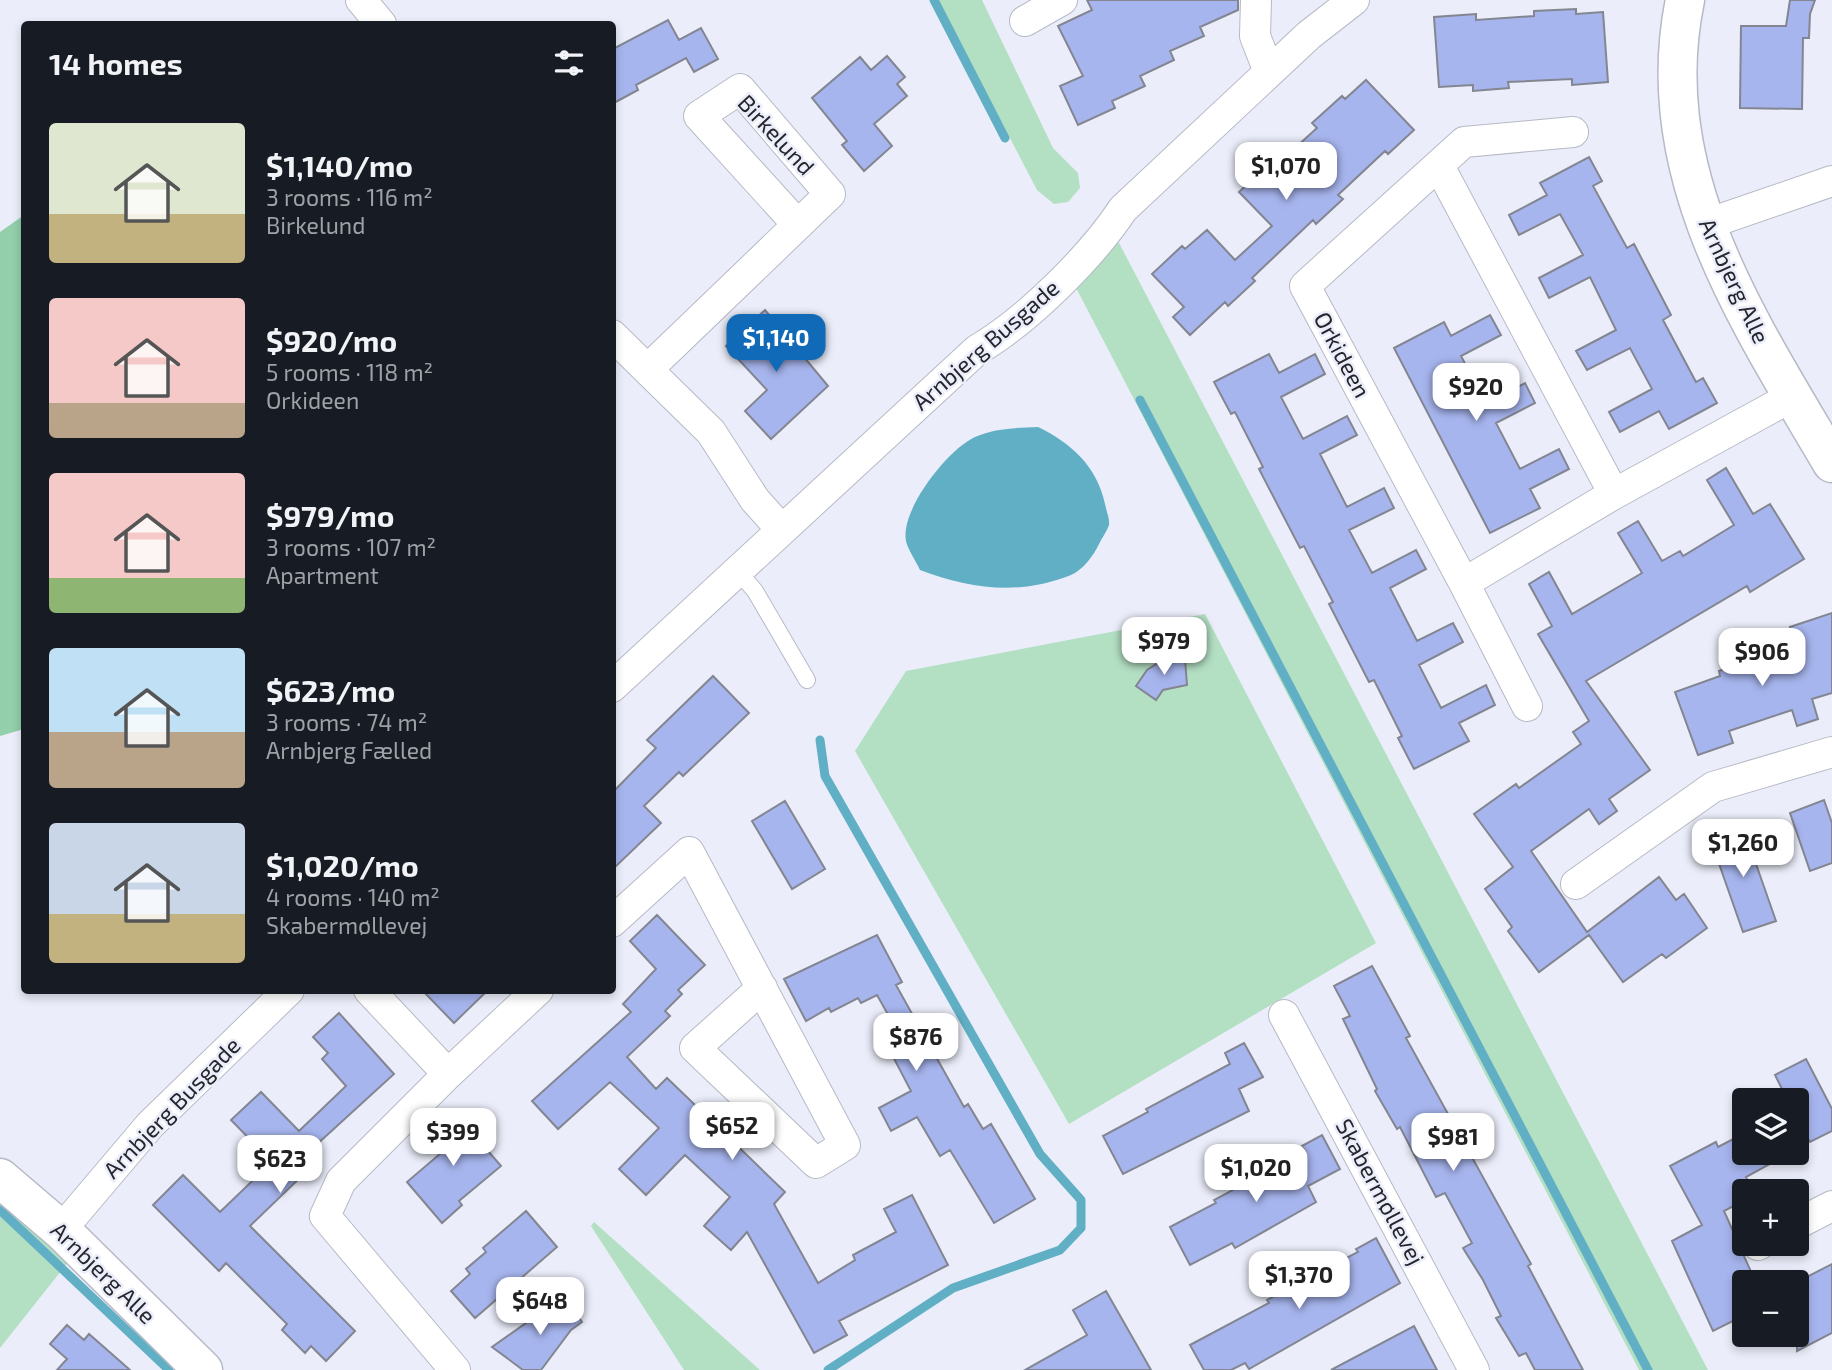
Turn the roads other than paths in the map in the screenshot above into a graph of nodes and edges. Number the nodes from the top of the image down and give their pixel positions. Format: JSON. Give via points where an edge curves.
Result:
{"nodes":[{"id":1,"x":360,"y":0,"type":"edge"},
{"id":2,"x":1062,"y":0,"type":"edge"},
{"id":3,"x":1256,"y":0,"type":"edge"},
{"id":4,"x":1354,"y":0,"type":"edge"},
{"id":5,"x":1685,"y":0,"type":"edge"},
{"id":6,"x":1024,"y":20,"type":"dead end"},
{"id":7,"x":378,"y":21,"type":"edge"},
{"id":8,"x":1269,"y":72,"type":"junction"},
{"id":9,"x":1573,"y":132,"type":"dead end"},
{"id":10,"x":1439,"y":166,"type":"junction"},
{"id":11,"x":1832,"y":181,"type":"edge"},
{"id":12,"x":798,"y":225,"type":"junction"},
{"id":13,"x":1704,"y":225,"type":"junction"},
{"id":14,"x":616,"y":339,"type":"edge"},
{"id":15,"x":648,"y":369,"type":"junction"},
{"id":16,"x":1793,"y":396,"type":"junction"},
{"id":17,"x":1832,"y":463,"type":"edge"},
{"id":18,"x":1614,"y":494,"type":"junction"},
{"id":19,"x":781,"y":528,"type":"junction"},
{"id":20,"x":737,"y":570,"type":"junction"},
{"id":21,"x":1464,"y":583,"type":"junction"},
{"id":22,"x":807,"y":680,"type":"dead end"},
{"id":23,"x":616,"y":683,"type":"edge"},
{"id":24,"x":1527,"y":706,"type":"dead end"},
{"id":25,"x":1832,"y":752,"type":"edge"},
{"id":26,"x":1576,"y":884,"type":"dead end"},
{"id":27,"x":616,"y":918,"type":"edge"},
{"id":28,"x":762,"y":988,"type":"junction"},
{"id":29,"x":285,"y":994,"type":"edge"},
{"id":30,"x":373,"y":994,"type":"edge"},
{"id":31,"x":534,"y":994,"type":"edge"},
{"id":32,"x":1284,"y":1015,"type":"dead end"},
{"id":33,"x":448,"y":1074,"type":"junction"},
{"id":34,"x":0,"y":1178,"type":"edge"},
{"id":35,"x":1832,"y":1206,"type":"edge"},
{"id":36,"x":1809,"y":1218,"type":"edge"},
{"id":37,"x":61,"y":1230,"type":"junction"},
{"id":38,"x":203,"y":1370,"type":"edge"},
{"id":39,"x":455,"y":1370,"type":"edge"},
{"id":40,"x":1474,"y":1370,"type":"edge"}],
"edges":[{"from":1,"to":7,"type":"street"},
{"from":2,"to":6,"type":"street"},
{"from":3,"to":8,"type":"street","via":[[1255,36]]},
{"from":4,"to":8,"type":"street","name":"Arnbjerg Busgade"},
{"from":5,"to":13,"type":"street","name":"Arnbjerg Alle","via":[[1677,75],[1686,158]]},
{"from":8,"to":19,"type":"street","name":"Arnbjerg Busgade","via":[[1123,209],[1102,240],[1051,289]]},
{"from":9,"to":10,"type":"street","name":"Orkideen","via":[[1464,142]]},
{"from":10,"to":18,"type":"street"},
{"from":10,"to":21,"type":"street","name":"Orkideen","via":[[1305,286]]},
{"from":11,"to":13,"type":"street"},
{"from":12,"to":12,"type":"street","name":"Birkelund","via":[[699,116],[740,89],[830,194]]},
{"from":12,"to":15,"type":"street","name":"Birkelund"},
{"from":13,"to":16,"type":"street","name":"Arnbjerg Alle","via":[[1743,308]]},
{"from":14,"to":15,"type":"street"},
{"from":15,"to":19,"type":"street","via":[[711,432],[755,500]]},
{"from":16,"to":17,"type":"street","name":"Arnbjerg Alle"},
{"from":16,"to":18,"type":"street"},
{"from":18,"to":21,"type":"street"},
{"from":19,"to":20,"type":"street","name":"Arnbjerg Busgade"},
{"from":20,"to":22,"type":"lane","via":[[755,591]]},
{"from":20,"to":23,"type":"street","name":"Arnbjerg Busgade"},
{"from":21,"to":24,"type":"street","name":"Orkideen"},
{"from":25,"to":26,"type":"street","via":[[1713,787]]},
{"from":27,"to":28,"type":"street","via":[[690,852]]},
{"from":28,"to":28,"type":"street","via":[[845,1144],[816,1163],[695,1048]]},
{"from":29,"to":37,"type":"street","name":"Arnbjerg Busgade","via":[[150,1125]]},
{"from":30,"to":33,"type":"street"},
{"from":31,"to":33,"type":"street"},
{"from":32,"to":40,"type":"street","name":"Skabermøllevej"},
{"from":33,"to":39,"type":"street","via":[[341,1181],[325,1216]]},
{"from":34,"to":37,"type":"street","name":"Arnbjerg Alle"},
{"from":35,"to":36,"type":"street"},
{"from":37,"to":38,"type":"street","name":"Arnbjerg Alle"}]}
